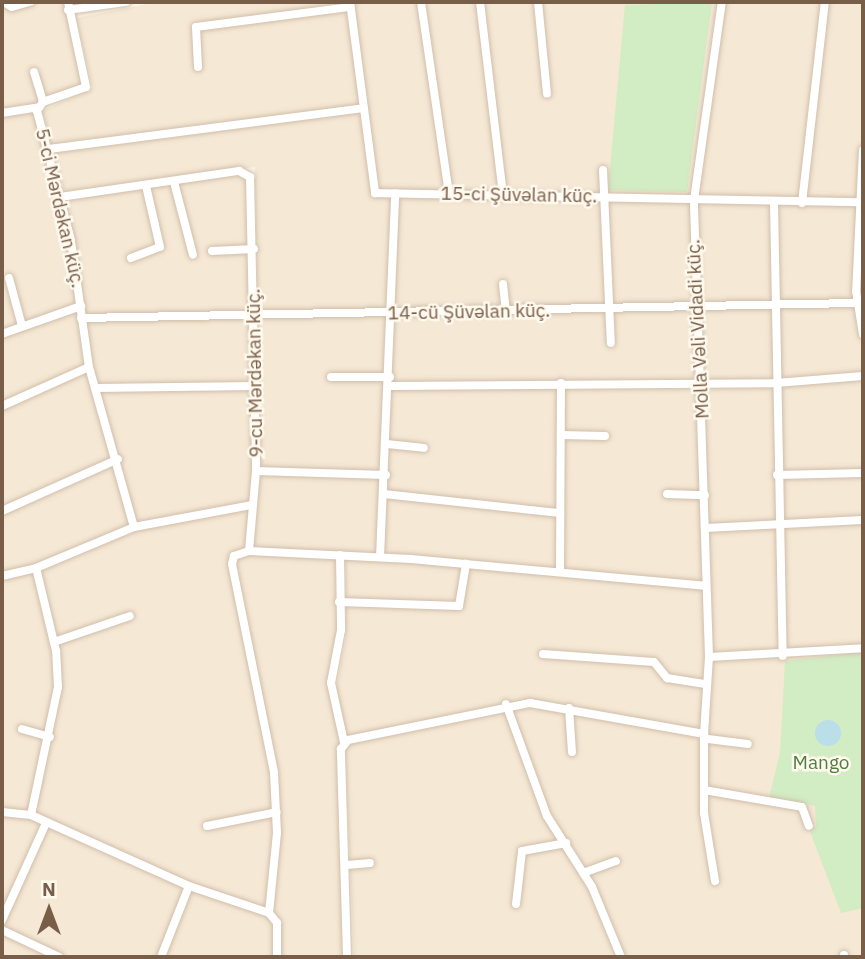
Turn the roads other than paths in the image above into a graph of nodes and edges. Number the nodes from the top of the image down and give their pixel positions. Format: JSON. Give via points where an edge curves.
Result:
{"nodes":[{"id":1,"x":4,"y":2,"type":"edge"},
{"id":2,"x":30,"y":2,"type":"edge"},
{"id":3,"x":127,"y":2,"type":"edge"},
{"id":4,"x":421,"y":2,"type":"edge"},
{"id":5,"x":480,"y":2,"type":"edge"},
{"id":6,"x":538,"y":2,"type":"edge"},
{"id":7,"x":722,"y":2,"type":"edge"},
{"id":8,"x":825,"y":2,"type":"edge"},
{"id":9,"x":350,"y":4,"type":"edge"},
{"id":10,"x":68,"y":6,"type":"edge"},
{"id":11,"x":198,"y":67,"type":"dead end"},
{"id":12,"x":34,"y":72,"type":"dead end"},
{"id":13,"x":547,"y":94,"type":"dead end"},
{"id":14,"x":40,"y":105,"type":"junction"},
{"id":15,"x":363,"y":108,"type":"junction"},
{"id":16,"x":2,"y":113,"type":"edge"},
{"id":17,"x":48,"y":149,"type":"junction"},
{"id":18,"x":863,"y":150,"type":"edge"},
{"id":19,"x":603,"y":170,"type":"dead end"},
{"id":20,"x":174,"y":182,"type":"junction"},
{"id":21,"x":146,"y":186,"type":"junction"},
{"id":22,"x":395,"y":194,"type":"junction"},
{"id":23,"x":449,"y":194,"type":"junction"},
{"id":24,"x":503,"y":195,"type":"junction"},
{"id":25,"x":61,"y":197,"type":"junction"},
{"id":26,"x":606,"y":197,"type":"junction"},
{"id":27,"x":694,"y":200,"type":"junction"},
{"id":28,"x":857,"y":202,"type":"junction"},
{"id":29,"x":774,"y":203,"type":"junction"},
{"id":30,"x":802,"y":204,"type":"junction"},
{"id":31,"x":254,"y":248,"type":"junction"},
{"id":32,"x":212,"y":251,"type":"dead end"},
{"id":33,"x":193,"y":255,"type":"dead end"},
{"id":34,"x":131,"y":258,"type":"dead end"},
{"id":35,"x":9,"y":278,"type":"dead end"},
{"id":36,"x":503,"y":284,"type":"dead end"},
{"id":37,"x":857,"y":303,"type":"junction"},
{"id":38,"x":81,"y":306,"type":"junction"},
{"id":39,"x":774,"y":307,"type":"junction"},
{"id":40,"x":610,"y":309,"type":"junction"},
{"id":41,"x":697,"y":309,"type":"junction"},
{"id":42,"x":506,"y":311,"type":"junction"},
{"id":43,"x":392,"y":314,"type":"junction"},
{"id":44,"x":254,"y":316,"type":"junction"},
{"id":45,"x":81,"y":318,"type":"junction"},
{"id":46,"x":22,"y":326,"type":"junction"},
{"id":47,"x":2,"y":334,"type":"edge"},
{"id":48,"x":863,"y":334,"type":"edge"},
{"id":49,"x":611,"y":343,"type":"dead end"},
{"id":50,"x":89,"y":367,"type":"junction"},
{"id":51,"x":863,"y":376,"type":"edge"},
{"id":52,"x":331,"y":377,"type":"dead end"},
{"id":53,"x":390,"y":382,"type":"junction"},
{"id":54,"x":561,"y":383,"type":"junction"},
{"id":55,"x":701,"y":383,"type":"junction"},
{"id":56,"x":776,"y":383,"type":"junction"},
{"id":57,"x":255,"y":386,"type":"junction"},
{"id":58,"x":95,"y":388,"type":"junction"},
{"id":59,"x":2,"y":406,"type":"edge"},
{"id":60,"x":561,"y":435,"type":"junction"},
{"id":61,"x":605,"y":436,"type":"dead end"},
{"id":62,"x":387,"y":444,"type":"junction"},
{"id":63,"x":424,"y":448,"type":"dead end"},
{"id":64,"x":118,"y":459,"type":"junction"},
{"id":65,"x":256,"y":471,"type":"junction"},
{"id":66,"x":863,"y":473,"type":"edge"},
{"id":67,"x":386,"y":475,"type":"junction"},
{"id":68,"x":778,"y":475,"type":"junction"},
{"id":69,"x":384,"y":494,"type":"junction"},
{"id":70,"x":667,"y":494,"type":"dead end"},
{"id":71,"x":705,"y":495,"type":"junction"},
{"id":72,"x":251,"y":505,"type":"junction"},
{"id":73,"x":2,"y":511,"type":"edge"},
{"id":74,"x":560,"y":513,"type":"junction"},
{"id":75,"x":863,"y":520,"type":"edge"},
{"id":76,"x":134,"y":527,"type":"junction"},
{"id":77,"x":777,"y":527,"type":"junction"},
{"id":78,"x":705,"y":528,"type":"junction"},
{"id":79,"x":249,"y":551,"type":"junction"},
{"id":80,"x":340,"y":555,"type":"junction"},
{"id":81,"x":380,"y":557,"type":"junction"},
{"id":82,"x":466,"y":564,"type":"junction"},
{"id":83,"x":36,"y":568,"type":"junction"},
{"id":84,"x":560,"y":571,"type":"junction"},
{"id":85,"x":2,"y":576,"type":"edge"},
{"id":86,"x":705,"y":586,"type":"junction"},
{"id":87,"x":339,"y":601,"type":"junction"},
{"id":88,"x":130,"y":616,"type":"dead end"},
{"id":89,"x":54,"y":642,"type":"junction"},
{"id":90,"x":863,"y":648,"type":"edge"},
{"id":91,"x":543,"y":654,"type":"dead end"},
{"id":92,"x":783,"y":656,"type":"junction"},
{"id":93,"x":709,"y":657,"type":"junction"},
{"id":94,"x":706,"y":684,"type":"junction"},
{"id":95,"x":506,"y":705,"type":"junction"},
{"id":96,"x":569,"y":708,"type":"junction"},
{"id":97,"x":22,"y":729,"type":"dead end"},
{"id":98,"x":706,"y":736,"type":"junction"},
{"id":99,"x":50,"y":737,"type":"junction"},
{"id":100,"x":344,"y":742,"type":"junction"},
{"id":101,"x":748,"y":744,"type":"dead end"},
{"id":102,"x":572,"y":752,"type":"dead end"},
{"id":103,"x":704,"y":790,"type":"junction"},
{"id":104,"x":2,"y":812,"type":"edge"},
{"id":105,"x":277,"y":812,"type":"junction"},
{"id":106,"x":31,"y":815,"type":"junction"},
{"id":107,"x":46,"y":823,"type":"junction"},
{"id":108,"x":207,"y":826,"type":"dead end"},
{"id":109,"x":808,"y":826,"type":"dead end"},
{"id":110,"x":566,"y":843,"type":"junction"},
{"id":111,"x":616,"y":861,"type":"dead end"},
{"id":112,"x":370,"y":863,"type":"dead end"},
{"id":113,"x":347,"y":865,"type":"junction"},
{"id":114,"x":583,"y":873,"type":"junction"},
{"id":115,"x":715,"y":881,"type":"dead end"},
{"id":116,"x":189,"y":886,"type":"junction"},
{"id":117,"x":516,"y":904,"type":"dead end"},
{"id":118,"x":269,"y":913,"type":"junction"},
{"id":119,"x":2,"y":920,"type":"edge"},
{"id":120,"x":2,"y":930,"type":"edge"},
{"id":121,"x":59,"y":957,"type":"edge"},
{"id":122,"x":161,"y":957,"type":"edge"},
{"id":123,"x":277,"y":957,"type":"edge"},
{"id":124,"x":347,"y":957,"type":"edge"},
{"id":125,"x":621,"y":957,"type":"edge"}],
"edges":[{"from":1,"to":2,"type":"street","via":[[12,7]]},
{"from":3,"to":10,"type":"street"},
{"from":4,"to":23,"type":"street"},
{"from":5,"to":24,"type":"street"},
{"from":6,"to":13,"type":"street"},
{"from":7,"to":27,"type":"street","name":"Molla Vəli Vidadi küç."},
{"from":8,"to":30,"type":"street"},
{"from":9,"to":11,"type":"street","via":[[196,27]]},
{"from":9,"to":15,"type":"street"},
{"from":10,"to":14,"type":"street","name":"5-ci Mərdəkan küç.","via":[[86,87]]},
{"from":12,"to":14,"type":"street"},
{"from":14,"to":16,"type":"street"},
{"from":14,"to":17,"type":"street","name":"5-ci Mərdəkan küç."},
{"from":15,"to":17,"type":"street"},
{"from":15,"to":22,"type":"street","via":[[373,191]]},
{"from":17,"to":25,"type":"street","name":"5-ci Mərdəkan küç."},
{"from":18,"to":28,"type":"street"},
{"from":19,"to":26,"type":"street"},
{"from":20,"to":21,"type":"street","name":"9-cu Mərdəkan küç."},
{"from":20,"to":31,"type":"street","name":"9-cu Mərdəkan küç.","via":[[246,172]]},
{"from":20,"to":33,"type":"street"},
{"from":21,"to":25,"type":"street","name":"9-cu Mərdəkan küç."},
{"from":21,"to":34,"type":"street","via":[[160,247]]},
{"from":22,"to":23,"type":"street","name":"15-ci Şüvəlan küç."},
{"from":22,"to":43,"type":"street"},
{"from":23,"to":24,"type":"street","name":"15-ci Şüvəlan küç."},
{"from":24,"to":26,"type":"street","name":"15-ci Şüvəlan küç."},
{"from":25,"to":38,"type":"street","name":"5-ci Mərdəkan küç."},
{"from":26,"to":27,"type":"street","name":"15-ci Şüvəlan küç."},
{"from":26,"to":40,"type":"street"},
{"from":27,"to":29,"type":"street","name":"15-ci Şüvəlan küç."},
{"from":27,"to":41,"type":"street","name":"Molla Vəli Vidadi küç."},
{"from":28,"to":30,"type":"street","name":"15-ci Şüvəlan küç."},
{"from":28,"to":37,"type":"street"},
{"from":29,"to":30,"type":"street","name":"15-ci Şüvəlan küç."},
{"from":29,"to":39,"type":"street"},
{"from":31,"to":32,"type":"street"},
{"from":31,"to":44,"type":"street","name":"9-cu Mərdəkan küç."},
{"from":35,"to":46,"type":"street"},
{"from":36,"to":42,"type":"street"},
{"from":37,"to":39,"type":"street","name":"14-cü Şüvəlan küç."},
{"from":37,"to":48,"type":"street"},
{"from":38,"to":45,"type":"street","name":"5-ci Mərdəkan küç."},
{"from":38,"to":46,"type":"street"},
{"from":39,"to":41,"type":"street","name":"14-cü Şüvəlan küç."},
{"from":39,"to":56,"type":"street"},
{"from":40,"to":41,"type":"street","name":"14-cü Şüvəlan küç."},
{"from":40,"to":42,"type":"street","name":"14-cü Şüvəlan küç."},
{"from":40,"to":49,"type":"street"},
{"from":41,"to":55,"type":"street","name":"Molla Vəli Vidadi küç."},
{"from":42,"to":43,"type":"street","name":"14-cü Şüvəlan küç."},
{"from":43,"to":44,"type":"street","name":"14-cü Şüvəlan küç."},
{"from":43,"to":53,"type":"street"},
{"from":44,"to":45,"type":"street","name":"14-cü Şüvəlan küç."},
{"from":44,"to":57,"type":"street","name":"9-cu Mərdəkan küç."},
{"from":45,"to":50,"type":"street","name":"5-ci Mərdəkan küç."},
{"from":46,"to":47,"type":"street"},
{"from":50,"to":58,"type":"street","name":"5-ci Mərdəkan küç."},
{"from":50,"to":59,"type":"street"},
{"from":51,"to":56,"type":"street"},
{"from":52,"to":53,"type":"street"},
{"from":53,"to":54,"type":"street"},
{"from":53,"to":62,"type":"street"},
{"from":54,"to":55,"type":"street"},
{"from":54,"to":60,"type":"street"},
{"from":55,"to":56,"type":"street"},
{"from":55,"to":71,"type":"street","name":"Molla Vəli Vidadi küç."},
{"from":56,"to":68,"type":"street"},
{"from":57,"to":58,"type":"street"},
{"from":57,"to":65,"type":"street","name":"9-cu Mərdəkan küç."},
{"from":58,"to":64,"type":"street","name":"5-ci Mərdəkan küç."},
{"from":60,"to":61,"type":"street"},
{"from":60,"to":74,"type":"street"},
{"from":62,"to":63,"type":"street"},
{"from":62,"to":67,"type":"street"},
{"from":64,"to":73,"type":"street"},
{"from":64,"to":76,"type":"street","name":"5-ci Mərdəkan küç."},
{"from":65,"to":67,"type":"street"},
{"from":65,"to":72,"type":"street","name":"9-cu Mərdəkan küç."},
{"from":66,"to":68,"type":"street"},
{"from":67,"to":69,"type":"street"},
{"from":68,"to":77,"type":"street"},
{"from":69,"to":74,"type":"street"},
{"from":69,"to":81,"type":"street"},
{"from":70,"to":71,"type":"street"},
{"from":71,"to":78,"type":"street","name":"Molla Vəli Vidadi küç."},
{"from":72,"to":76,"type":"street"},
{"from":72,"to":79,"type":"street","name":"9-cu Mərdəkan küç."},
{"from":74,"to":84,"type":"street"},
{"from":75,"to":77,"type":"street"},
{"from":76,"to":83,"type":"street"},
{"from":77,"to":78,"type":"street"},
{"from":77,"to":92,"type":"street"},
{"from":78,"to":86,"type":"street","name":"Molla Vəli Vidadi küç."},
{"from":79,"to":80,"type":"street"},
{"from":79,"to":105,"type":"street","name":"9-cu Mərdəkan küç.","via":[[234,556],[232,564]]},
{"from":80,"to":81,"type":"street"},
{"from":80,"to":87,"type":"street"},
{"from":81,"to":82,"type":"street"},
{"from":82,"to":84,"type":"street"},
{"from":82,"to":87,"type":"street","via":[[458,606]]},
{"from":83,"to":85,"type":"street"},
{"from":83,"to":89,"type":"street"},
{"from":84,"to":86,"type":"street"},
{"from":86,"to":93,"type":"street","name":"Molla Vəli Vidadi küç."},
{"from":87,"to":100,"type":"street","via":[[331,683]]},
{"from":88,"to":89,"type":"street"},
{"from":89,"to":99,"type":"street","via":[[58,687]]},
{"from":90,"to":92,"type":"street"},
{"from":91,"to":94,"type":"street","via":[[654,662],[667,678]]},
{"from":92,"to":93,"type":"street"},
{"from":93,"to":94,"type":"street","name":"Molla Vəli Vidadi küç."},
{"from":94,"to":98,"type":"street","name":"Molla Vəli Vidadi küç."},
{"from":95,"to":96,"type":"street"},
{"from":95,"to":100,"type":"street"},
{"from":95,"to":110,"type":"street","via":[[547,816]]},
{"from":96,"to":98,"type":"street"},
{"from":96,"to":102,"type":"street"},
{"from":97,"to":99,"type":"street"},
{"from":98,"to":101,"type":"street"},
{"from":98,"to":103,"type":"street","name":"Molla Vəli Vidadi küç."},
{"from":99,"to":106,"type":"street"},
{"from":100,"to":113,"type":"street"},
{"from":103,"to":109,"type":"street","via":[[802,807]]},
{"from":103,"to":115,"type":"street","name":"Molla Vəli Vidadi küç."},
{"from":104,"to":106,"type":"street"},
{"from":105,"to":108,"type":"street"},
{"from":105,"to":118,"type":"street","name":"9-cu Mərdəkan küç."},
{"from":106,"to":107,"type":"street"},
{"from":107,"to":116,"type":"street"},
{"from":107,"to":119,"type":"street"},
{"from":110,"to":114,"type":"street"},
{"from":110,"to":117,"type":"street","via":[[522,851]]},
{"from":111,"to":114,"type":"street"},
{"from":112,"to":113,"type":"street"},
{"from":113,"to":124,"type":"street"},
{"from":114,"to":125,"type":"street"},
{"from":116,"to":118,"type":"street"},
{"from":116,"to":122,"type":"street"},
{"from":118,"to":123,"type":"street","name":"9-cu Mərdəkan küç.","via":[[277,923]]},
{"from":120,"to":121,"type":"street"}]}
